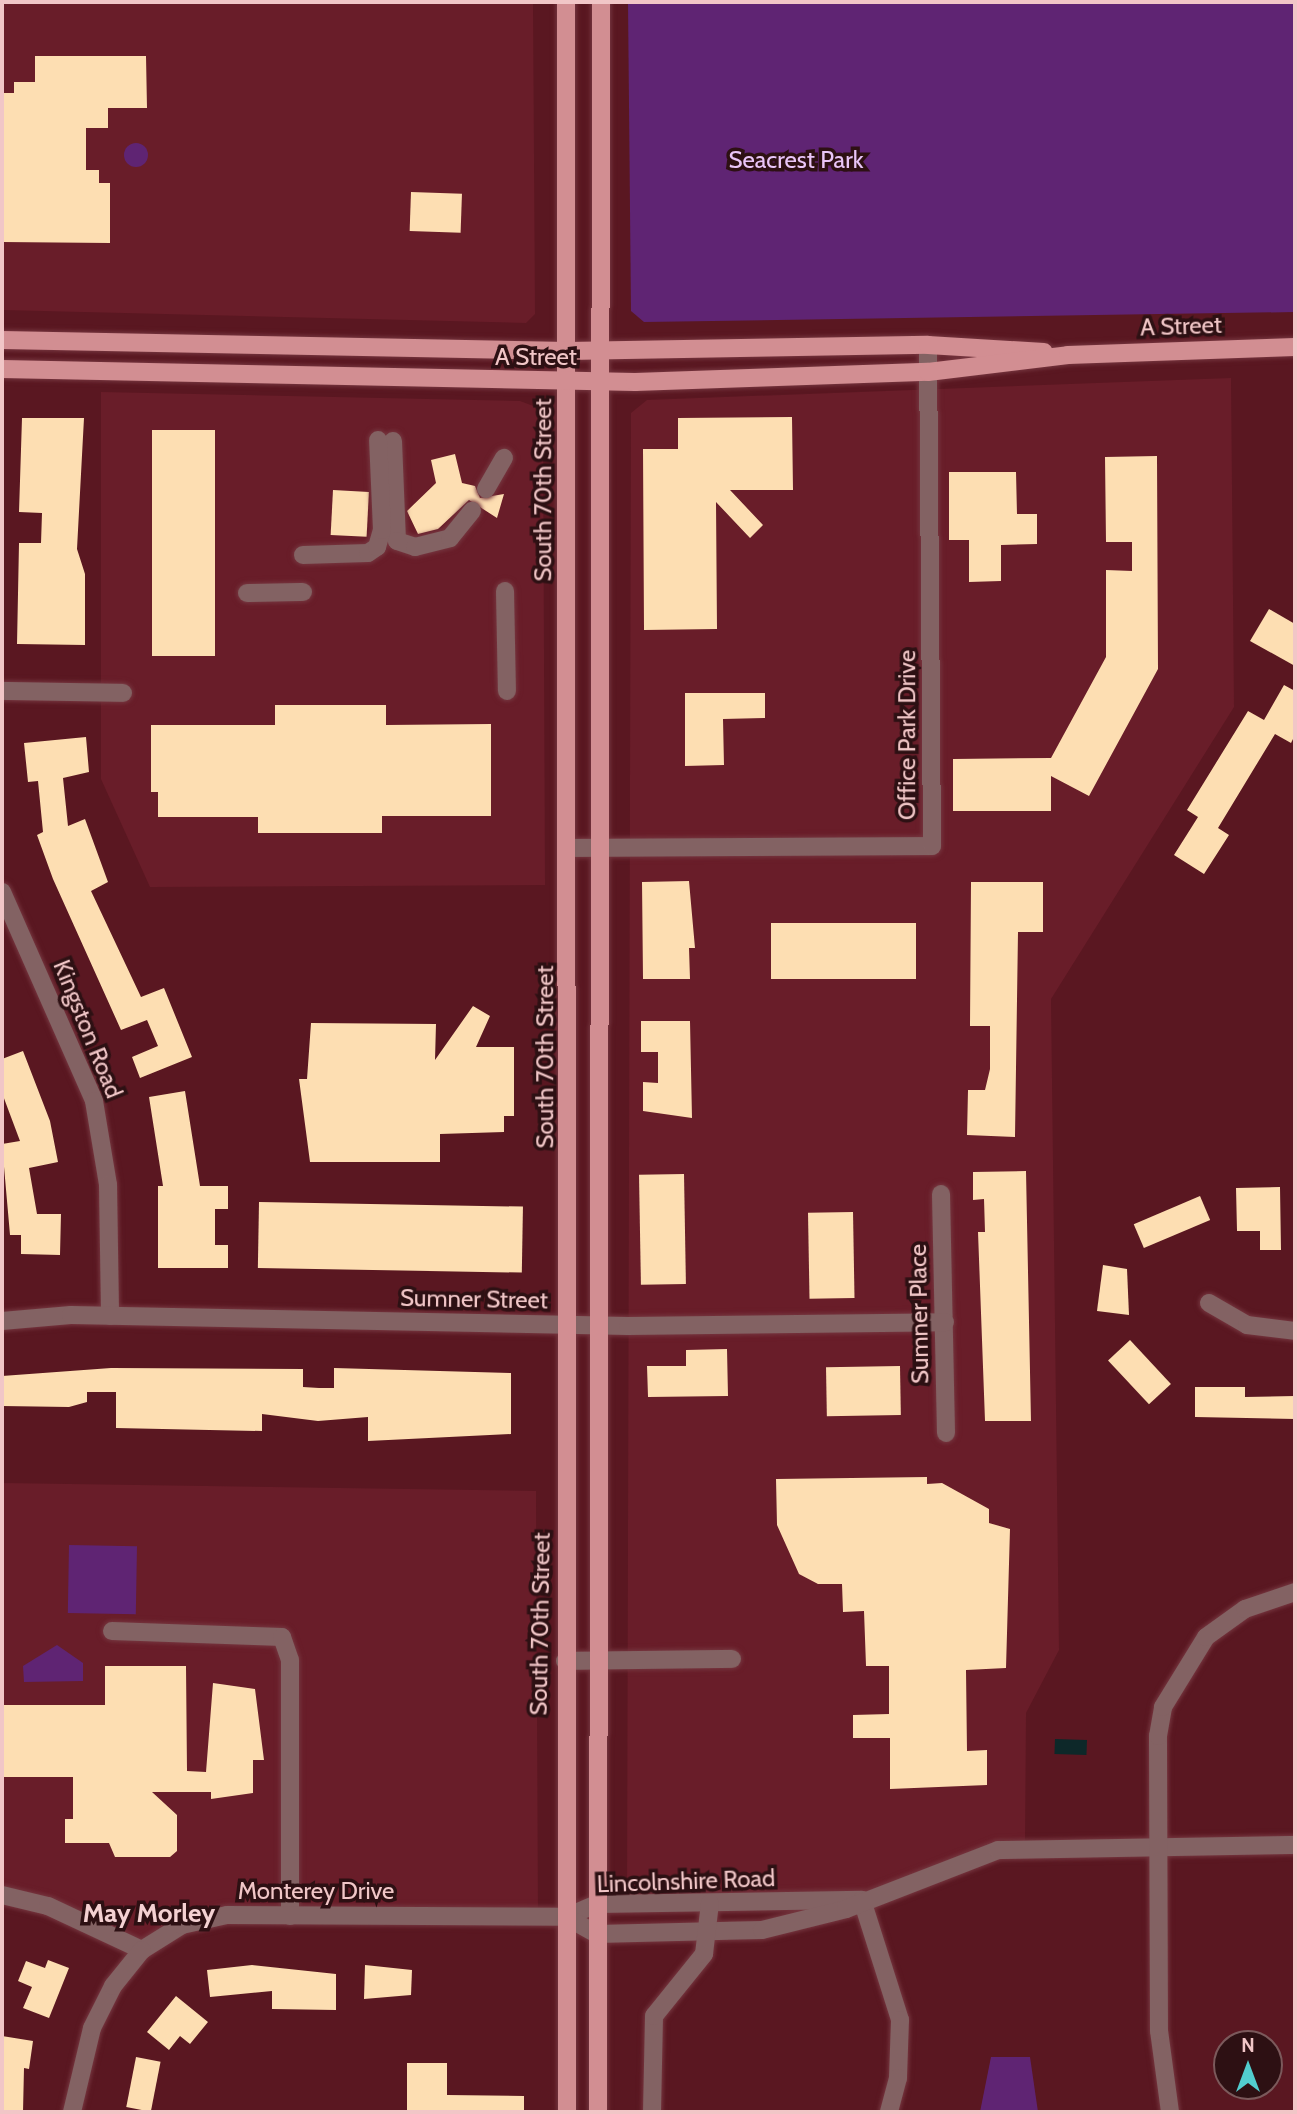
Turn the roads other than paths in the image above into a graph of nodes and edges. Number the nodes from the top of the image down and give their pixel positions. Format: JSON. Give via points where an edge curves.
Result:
{"nodes":[{"id":1,"x":566,"y":2,"type":"edge"},
{"id":2,"x":601,"y":2,"type":"edge"},
{"id":3,"x":2,"y":340,"type":"edge"},
{"id":4,"x":928,"y":345,"type":"junction"},
{"id":5,"x":1295,"y":347,"type":"edge"},
{"id":6,"x":568,"y":351,"type":"junction"},
{"id":7,"x":603,"y":351,"type":"junction"},
{"id":8,"x":1068,"y":355,"type":"junction"},
{"id":9,"x":2,"y":369,"type":"edge"},
{"id":10,"x":928,"y":372,"type":"junction"},
{"id":11,"x":568,"y":382,"type":"junction"},
{"id":12,"x":603,"y":382,"type":"junction"},
{"id":13,"x":504,"y":458,"type":"dead end"},
{"id":14,"x":486,"y":489,"type":"dead end"},
{"id":15,"x":472,"y":511,"type":"dead end"},
{"id":16,"x":303,"y":555,"type":"dead end"},
{"id":17,"x":505,"y":591,"type":"dead end"},
{"id":18,"x":303,"y":592,"type":"dead end"},
{"id":19,"x":247,"y":593,"type":"dead end"},
{"id":20,"x":2,"y":691,"type":"edge"},
{"id":21,"x":507,"y":691,"type":"dead end"},
{"id":22,"x":123,"y":693,"type":"dead end"},
{"id":23,"x":569,"y":848,"type":"junction"},
{"id":24,"x":601,"y":848,"type":"junction"},
{"id":25,"x":2,"y":892,"type":"edge"},
{"id":26,"x":941,"y":1194,"type":"dead end"},
{"id":27,"x":1209,"y":1303,"type":"dead end"},
{"id":28,"x":110,"y":1316,"type":"junction"},
{"id":29,"x":2,"y":1321,"type":"edge"},
{"id":30,"x":945,"y":1322,"type":"junction"},
{"id":31,"x":568,"y":1325,"type":"junction"},
{"id":32,"x":601,"y":1325,"type":"junction"},
{"id":33,"x":1295,"y":1331,"type":"edge"},
{"id":34,"x":946,"y":1433,"type":"dead end"},
{"id":35,"x":1295,"y":1592,"type":"edge"},
{"id":36,"x":112,"y":1631,"type":"dead end"},
{"id":37,"x":732,"y":1659,"type":"dead end"},
{"id":38,"x":565,"y":1661,"type":"junction"},
{"id":39,"x":600,"y":1661,"type":"junction"},
{"id":40,"x":1295,"y":1845,"type":"edge"},
{"id":41,"x":1157,"y":1846,"type":"junction"},
{"id":42,"x":2,"y":1895,"type":"edge"},
{"id":43,"x":862,"y":1900,"type":"junction"},
{"id":44,"x":710,"y":1903,"type":"junction"},
{"id":45,"x":597,"y":1904,"type":"junction"},
{"id":46,"x":290,"y":1916,"type":"junction"},
{"id":47,"x":566,"y":1917,"type":"junction"},
{"id":48,"x":709,"y":1933,"type":"junction"},
{"id":49,"x":597,"y":1934,"type":"junction"},
{"id":50,"x":142,"y":1950,"type":"junction"},
{"id":51,"x":72,"y":2112,"type":"edge"},
{"id":52,"x":567,"y":2112,"type":"edge"},
{"id":53,"x":598,"y":2112,"type":"edge"},
{"id":54,"x":652,"y":2112,"type":"edge"},
{"id":55,"x":889,"y":2112,"type":"edge"},
{"id":56,"x":1170,"y":2112,"type":"edge"}],
"edges":[{"from":1,"to":6,"type":"main road","name":"South 70th Street"},
{"from":2,"to":7,"type":"main road"},
{"from":3,"to":6,"type":"main road","name":"A Street"},
{"from":4,"to":7,"type":"main road","name":"A Street"},
{"from":4,"to":8,"type":"main road","name":"A Street"},
{"from":4,"to":10,"type":"street","name":"Office Park Drive"},
{"from":5,"to":8,"type":"main road","name":"A Street"},
{"from":6,"to":7,"type":"main road","name":"A Street"},
{"from":6,"to":11,"type":"main road","name":"South 70th Street"},
{"from":7,"to":12,"type":"main road"},
{"from":8,"to":10,"type":"main road","name":"A Street"},
{"from":9,"to":11,"type":"main road","name":"A Street"},
{"from":10,"to":12,"type":"main road","name":"A Street"},
{"from":10,"to":24,"type":"street","name":"Office Park Drive","via":[[932,846]]},
{"from":11,"to":12,"type":"main road","name":"A Street"},
{"from":11,"to":23,"type":"main road","name":"South 70th Street"},
{"from":12,"to":24,"type":"main road"},
{"from":13,"to":14,"type":"street"},
{"from":15,"to":16,"type":"street","via":[[450,538],[415,547],[397,541],[386,441],[382,530],[377,547],[368,553]]},
{"from":17,"to":21,"type":"street"},
{"from":18,"to":19,"type":"street"},
{"from":20,"to":22,"type":"street"},
{"from":23,"to":24,"type":"street","name":"Office Park Drive"},
{"from":23,"to":31,"type":"main road","name":"South 70th Street"},
{"from":24,"to":32,"type":"main road"},
{"from":25,"to":28,"type":"street","name":"Kingston Road","via":[[94,1101],[108,1185]]},
{"from":26,"to":30,"type":"street","name":"Sumner Place"},
{"from":27,"to":33,"type":"street","via":[[1247,1325]]},
{"from":28,"to":29,"type":"street","name":"Sumner Street"},
{"from":28,"to":31,"type":"street","name":"Sumner Street"},
{"from":30,"to":32,"type":"street","name":"Sumner Street"},
{"from":30,"to":34,"type":"street","name":"Sumner Place"},
{"from":31,"to":32,"type":"street","name":"Sumner Street"},
{"from":31,"to":38,"type":"main road","name":"South 70th Street"},
{"from":32,"to":39,"type":"main road"},
{"from":35,"to":41,"type":"street","via":[[1224,1622],[1174,1680],[1158,1736]]},
{"from":36,"to":46,"type":"street","via":[[282,1637],[290,1660]]},
{"from":37,"to":39,"type":"street"},
{"from":38,"to":39,"type":"street"},
{"from":38,"to":47,"type":"main road","name":"South 70th Street"},
{"from":39,"to":45,"type":"main road"},
{"from":40,"to":41,"type":"street","name":"Lincolnshire Road"},
{"from":41,"to":43,"type":"street","name":"Lincolnshire Road","via":[[998,1850]]},
{"from":41,"to":56,"type":"street","via":[[1159,2031]]},
{"from":42,"to":50,"type":"street","via":[[48,1906]]},
{"from":43,"to":44,"type":"street","name":"Lincolnshire Road"},
{"from":43,"to":48,"type":"street","name":"Lincolnshire Road","via":[[788,1926]]},
{"from":43,"to":55,"type":"street","via":[[900,2020],[898,2078]]},
{"from":44,"to":45,"type":"street","name":"Lincolnshire Road"},
{"from":44,"to":48,"type":"street"},
{"from":45,"to":47,"type":"street","name":"Lincolnshire Road"},
{"from":45,"to":49,"type":"main road"},
{"from":46,"to":47,"type":"street","name":"Monterey Drive"},
{"from":46,"to":50,"type":"street","name":"Monterey Drive","via":[[204,1919]]},
{"from":47,"to":49,"type":"street","name":"Lincolnshire Road"},
{"from":47,"to":52,"type":"main road","name":"South 70th Street"},
{"from":48,"to":49,"type":"street","name":"Lincolnshire Road"},
{"from":48,"to":54,"type":"street","via":[[699,1962],[654,2016]]},
{"from":49,"to":53,"type":"main road"},
{"from":50,"to":51,"type":"street","via":[[113,1986],[92,2028]]}]}
